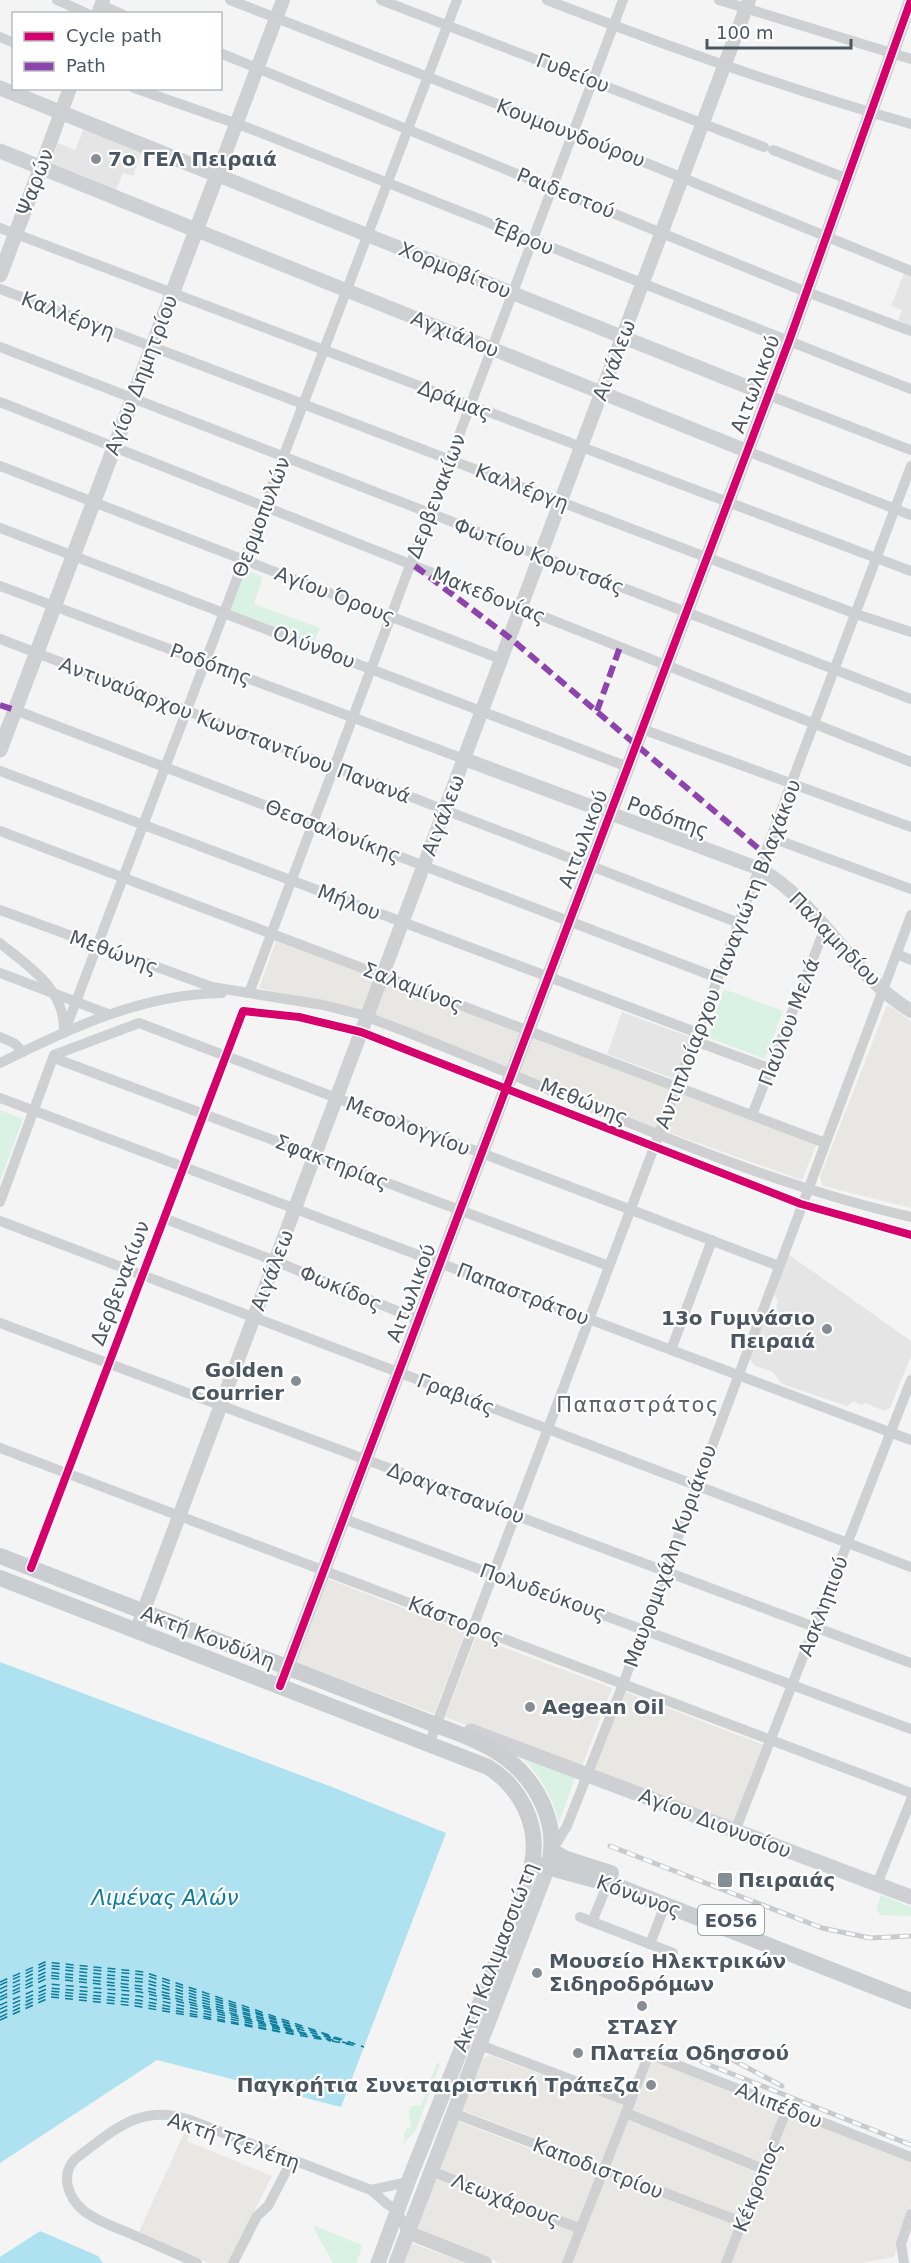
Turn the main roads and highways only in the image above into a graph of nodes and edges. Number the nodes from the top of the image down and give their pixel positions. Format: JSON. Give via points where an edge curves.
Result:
{"nodes":[{"id":1,"x":0,"y":88,"type":"edge"},
{"id":2,"x":0,"y":151,"type":"edge"},
{"id":3,"x":41,"y":168,"type":"junction"},
{"id":4,"x":217,"y":175,"type":"joint"},
{"id":5,"x":196,"y":230,"type":"junction"},
{"id":6,"x":0,"y":275,"type":"edge"},
{"id":7,"x":0,"y":750,"type":"edge"},
{"id":8,"x":0,"y":1556,"type":"edge"},
{"id":9,"x":0,"y":1578,"type":"edge"},
{"id":10,"x":436,"y":1725,"type":"junction"},
{"id":11,"x":429,"y":1744,"type":"joint"},
{"id":12,"x":586,"y":1774,"type":"joint"},
{"id":13,"x":544,"y":1860,"type":"junction"},
{"id":14,"x":911,"y":1897,"type":"edge"},
{"id":15,"x":911,"y":1990,"type":"edge"},
{"id":16,"x":911,"y":2001,"type":"edge"},
{"id":17,"x":378,"y":2263,"type":"edge"},
{"id":18,"x":396,"y":2263,"type":"edge"}],
"edges":[{"from":1,"to":4,"type":"main road","name":"Χορμοβίτου"},
{"from":2,"to":3,"type":"main road","name":"Αγχιάλου"},
{"from":3,"to":5,"type":"main road","name":"Αγχιάλου"},
{"from":3,"to":6,"type":"main road","name":"Ψαρών"},
{"from":4,"to":5,"type":"main road","name":"Αγίου Δημητρίου"},
{"from":5,"to":7,"type":"main road","name":"Αγίου Δημητρίου"},
{"from":8,"to":10,"type":"main road","name":"Ακτή Κονδύλη"},
{"from":9,"to":11,"type":"main road","name":"Ακτή Κονδύλη"},
{"from":10,"to":12,"type":"main road","name":"Ακτή Κονδύλη","via":[[455,1725]]},
{"from":10,"to":13,"type":"main road","name":"Ακτή Καλιμασσιώτη","via":[[494,1750],[523,1774],[536,1793],[551,1833]]},
{"from":11,"to":13,"type":"main road","name":"Ακτή Καλιμασσιώτη","via":[[488,1767],[512,1786],[530,1820]]},
{"from":12,"to":14,"type":"main road","name":"Αγίου Διονυσίου"},
{"from":13,"to":15,"type":"main road","name":"Κόνωνος","number":"ΕΟ56","via":[[564,1858],[619,1876]]},
{"from":13,"to":16,"type":"main road","name":"Κόνωνος","number":"ΕΟ56"},
{"from":13,"to":17,"type":"main road","name":"Ακτή Καλιμασσιώτη","via":[[508,1932]]},
{"from":13,"to":18,"type":"main road","name":"Ακτή Καλιμασσιώτη","via":[[480,2045]]}]}
